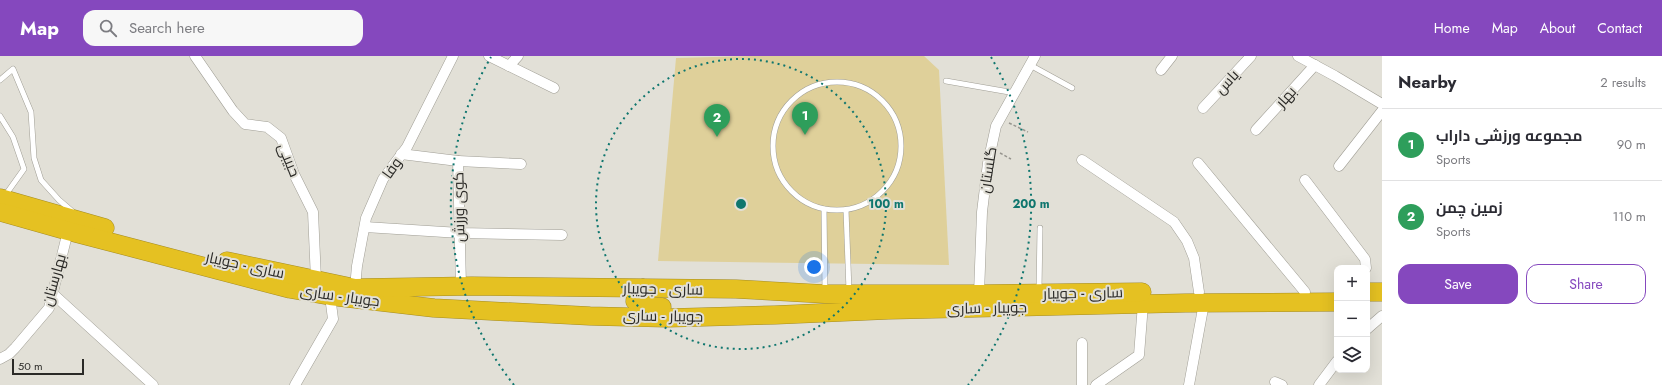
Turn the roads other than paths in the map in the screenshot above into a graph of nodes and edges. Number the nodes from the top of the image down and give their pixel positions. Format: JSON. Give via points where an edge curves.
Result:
{"nodes":[{"id":1,"x":195,"y":56,"type":"edge"},
{"id":2,"x":490,"y":56,"type":"edge"},
{"id":3,"x":518,"y":56,"type":"edge"},
{"id":4,"x":1172,"y":56,"type":"edge"},
{"id":5,"x":1251,"y":56,"type":"edge"},
{"id":6,"x":1298,"y":56,"type":"edge"},
{"id":7,"x":451,"y":57,"type":"edge"},
{"id":8,"x":1032,"y":59,"type":"edge"},
{"id":9,"x":1315,"y":65,"type":"junction"},
{"id":10,"x":509,"y":66,"type":"junction"},
{"id":11,"x":1161,"y":70,"type":"dead end"},
{"id":12,"x":0,"y":80,"type":"edge"},
{"id":13,"x":946,"y":81,"type":"dead end"},
{"id":14,"x":554,"y":88,"type":"dead end"},
{"id":15,"x":1072,"y":88,"type":"dead end"},
{"id":16,"x":1015,"y":93,"type":"junction"},
{"id":17,"x":1382,"y":104,"type":"edge"},
{"id":18,"x":1203,"y":108,"type":"dead end"},
{"id":19,"x":1382,"y":111,"type":"edge"},
{"id":20,"x":0,"y":116,"type":"edge"},
{"id":21,"x":1256,"y":130,"type":"dead end"},
{"id":22,"x":401,"y":154,"type":"junction"},
{"id":23,"x":1082,"y":160,"type":"dead end"},
{"id":24,"x":458,"y":161,"type":"junction"},
{"id":25,"x":1198,"y":163,"type":"dead end"},
{"id":26,"x":521,"y":164,"type":"dead end"},
{"id":27,"x":1339,"y":166,"type":"dead end"},
{"id":28,"x":1305,"y":180,"type":"dead end"},
{"id":29,"x":1,"y":203,"type":"edge"},
{"id":30,"x":824,"y":209,"type":"junction"},
{"id":31,"x":846,"y":210,"type":"junction"},
{"id":32,"x":85,"y":223,"type":"junction"},
{"id":33,"x":365,"y":227,"type":"junction"},
{"id":34,"x":1040,"y":228,"type":"dead end"},
{"id":35,"x":68,"y":231,"type":"junction"},
{"id":36,"x":460,"y":233,"type":"junction"},
{"id":37,"x":562,"y":234,"type":"dead end"},
{"id":38,"x":1366,"y":265,"type":"edge"},
{"id":39,"x":316,"y":280,"type":"junction"},
{"id":40,"x":461,"y":286,"type":"junction"},
{"id":41,"x":522,"y":287,"type":"junction"},
{"id":42,"x":355,"y":288,"type":"junction"},
{"id":43,"x":643,"y":288,"type":"junction"},
{"id":44,"x":1305,"y":292,"type":"junction"},
{"id":45,"x":1334,"y":292,"type":"edge"},
{"id":46,"x":1370,"y":292,"type":"edge"},
{"id":47,"x":1382,"y":292,"type":"edge"},
{"id":48,"x":52,"y":293,"type":"junction"},
{"id":49,"x":825,"y":294,"type":"junction"},
{"id":50,"x":849,"y":294,"type":"junction"},
{"id":51,"x":979,"y":294,"type":"junction"},
{"id":52,"x":1039,"y":294,"type":"junction"},
{"id":53,"x":330,"y":296,"type":"junction"},
{"id":54,"x":1201,"y":297,"type":"junction"},
{"id":55,"x":1334,"y":302,"type":"edge"},
{"id":56,"x":1370,"y":302,"type":"edge"},
{"id":57,"x":1382,"y":302,"type":"edge"},
{"id":58,"x":1143,"y":304,"type":"junction"},
{"id":59,"x":775,"y":315,"type":"junction"},
{"id":60,"x":590,"y":316,"type":"junction"},
{"id":61,"x":1382,"y":316,"type":"edge"},
{"id":62,"x":1370,"y":326,"type":"edge"},
{"id":63,"x":1082,"y":342,"type":"dead end"},
{"id":64,"x":0,"y":359,"type":"edge"},
{"id":65,"x":1334,"y":364,"type":"edge"},
{"id":66,"x":153,"y":385,"type":"edge"},
{"id":67,"x":295,"y":385,"type":"edge"},
{"id":68,"x":1082,"y":385,"type":"edge"},
{"id":69,"x":1096,"y":385,"type":"edge"},
{"id":70,"x":1189,"y":385,"type":"edge"},
{"id":71,"x":1319,"y":385,"type":"edge"}],
"edges":[{"from":1,"to":39,"type":"street","name":"حبیبی","via":[[245,124],[267,127],[281,138],[294,174],[313,212]]},
{"from":2,"to":10,"type":"street"},
{"from":3,"to":10,"type":"street"},
{"from":4,"to":11,"type":"street"},
{"from":5,"to":18,"type":"street","name":"یاس"},
{"from":6,"to":9,"type":"street"},
{"from":7,"to":22,"type":"street","name":"وفا","via":[[431,101]]},
{"from":8,"to":15,"type":"lane"},
{"from":8,"to":16,"type":"street","name":"گلستان"},
{"from":9,"to":17,"type":"street"},
{"from":9,"to":21,"type":"street","name":"بهار"},
{"from":10,"to":14,"type":"street"},
{"from":12,"to":32,"type":"lane","via":[[14,69],[31,112],[34,158],[41,180]]},
{"from":13,"to":16,"type":"lane"},
{"from":16,"to":51,"type":"street","name":"گلستان","via":[[996,126],[991,148],[982,212]]},
{"from":19,"to":27,"type":"street"},
{"from":20,"to":29,"type":"lane","via":[[13,137],[24,168]]},
{"from":22,"to":24,"type":"street","name":"کوی ورزش"},
{"from":22,"to":33,"type":"street","name":"وفا","via":[[383,179],[366,218]]},
{"from":23,"to":54,"type":"street","via":[[1174,222],[1187,241],[1194,258]]},
{"from":24,"to":26,"type":"street"},
{"from":24,"to":36,"type":"street","name":"کوی ورزش"},
{"from":25,"to":44,"type":"street"},
{"from":28,"to":38,"type":"street","via":[[1365,259]]},
{"from":29,"to":32,"type":"highway","name":"ساری - جویبار"},
{"from":29,"to":35,"type":"highway","name":"جویبار - ساری"},
{"from":30,"to":31,"type":"lane"},
{"from":30,"to":31,"type":"lane","via":[[804,201],[787,187],[777,168],[773,148],[776,128],[784,109],[799,95],[817,85],[837,82],[857,85],[875,94],[890,110],[899,130],[901,151],[896,172],[884,190],[866,203]]},
{"from":30,"to":49,"type":"lane"},
{"from":31,"to":50,"type":"lane"},
{"from":32,"to":39,"type":"highway","name":"ساری - جویبار","via":[[202,256]]},
{"from":33,"to":36,"type":"street"},
{"from":33,"to":42,"type":"street","name":"وفا"},
{"from":34,"to":52,"type":"lane"},
{"from":35,"to":48,"type":"street","name":"بهارستان"},
{"from":35,"to":53,"type":"highway","name":"جویبار - ساری","via":[[290,289]]},
{"from":36,"to":37,"type":"street"},
{"from":36,"to":40,"type":"street","name":"کوی ورزش"},
{"from":39,"to":42,"type":"highway","name":"ساری - جویبار"},
{"from":40,"to":41,"type":"highway","name":"ساری - جویبار"},
{"from":40,"to":42,"type":"highway","name":"ساری - جویبار"},
{"from":41,"to":43,"type":"highway","name":"ساری - جویبار"},
{"from":41,"to":60,"type":"highway","via":[[553,295],[596,295],[602,299],[606,307]]},
{"from":43,"to":49,"type":"highway","name":"ساری - جویبار","via":[[736,289]]},
{"from":43,"to":59,"type":"highway","via":[[636,295],[635,301],[641,306],[750,307]]},
{"from":44,"to":45,"type":"highway","name":"ساری - جویبار"},
{"from":44,"to":54,"type":"highway","name":"ساری - جویبار"},
{"from":46,"to":47,"type":"highway"},
{"from":48,"to":64,"type":"street","name":"بهارستان","via":[[49,308],[36,325],[9,354]]},
{"from":48,"to":66,"type":"street"},
{"from":49,"to":50,"type":"highway","name":"ساری - جویبار"},
{"from":50,"to":51,"type":"highway","name":"ساری - جویبار"},
{"from":51,"to":52,"type":"highway","name":"ساری - جویبار"},
{"from":52,"to":54,"type":"highway","name":"ساری - جویبار"},
{"from":53,"to":60,"type":"highway","name":"جویبار - ساری","via":[[434,308]]},
{"from":53,"to":67,"type":"street","via":[[332,319]]},
{"from":54,"to":55,"type":"highway","name":"جویبار - ساری"},
{"from":54,"to":58,"type":"highway","name":"جویبار - ساری"},
{"from":54,"to":70,"type":"street"},
{"from":56,"to":57,"type":"highway"},
{"from":58,"to":59,"type":"highway","name":"جویبار - ساری"},
{"from":58,"to":69,"type":"street","via":[[1139,355]]},
{"from":59,"to":60,"type":"highway","name":"جویبار - ساری","via":[[649,318]]},
{"from":61,"to":62,"type":"street"},
{"from":63,"to":68,"type":"street"},
{"from":65,"to":71,"type":"street"}]}
